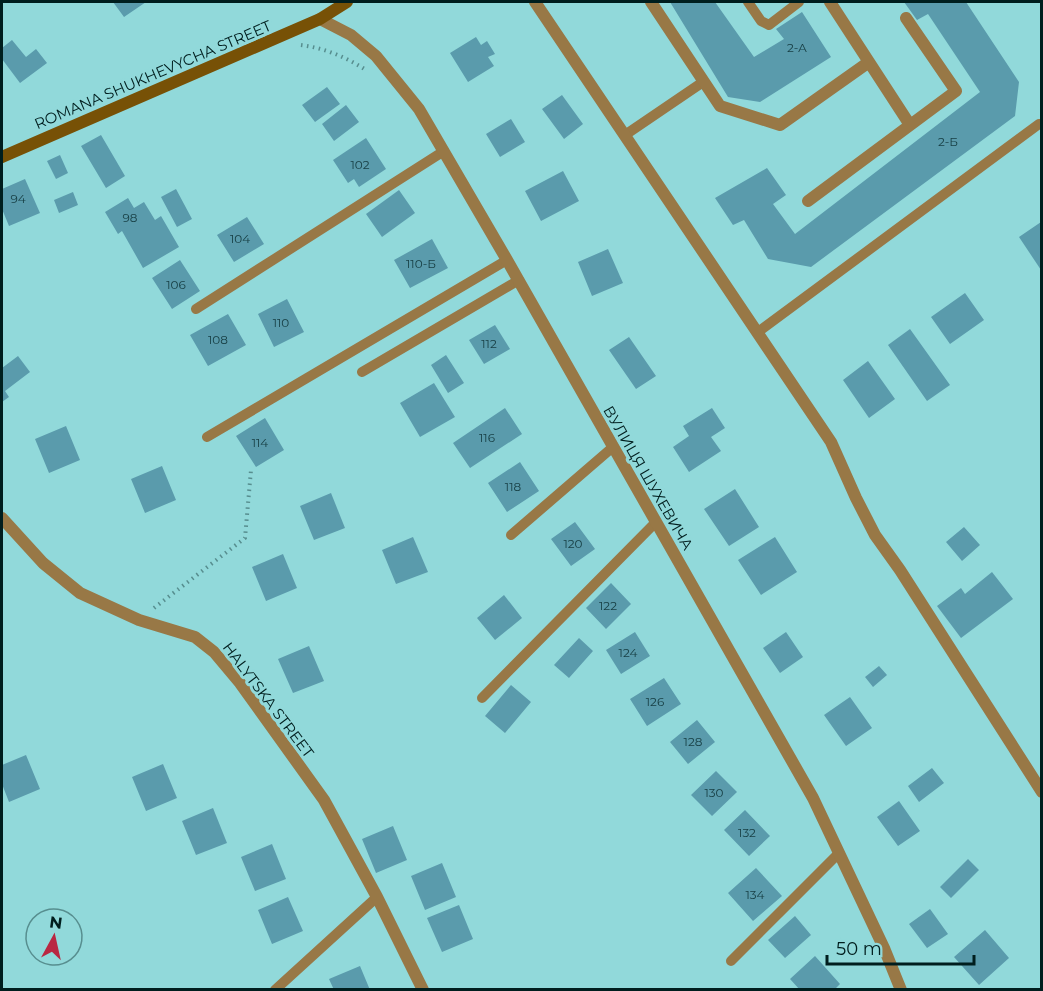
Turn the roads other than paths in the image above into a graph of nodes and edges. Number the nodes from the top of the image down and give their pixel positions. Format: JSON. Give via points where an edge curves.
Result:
{"nodes":[{"id":1,"x":347,"y":2,"type":"edge"},
{"id":2,"x":535,"y":2,"type":"edge"},
{"id":3,"x":651,"y":2,"type":"edge"},
{"id":4,"x":748,"y":2,"type":"edge"},
{"id":5,"x":799,"y":2,"type":"edge"},
{"id":6,"x":830,"y":2,"type":"edge"},
{"id":7,"x":906,"y":18,"type":"dead end"},
{"id":8,"x":320,"y":19,"type":"junction"},
{"id":9,"x":869,"y":62,"type":"junction"},
{"id":10,"x":703,"y":82,"type":"junction"},
{"id":11,"x":1038,"y":124,"type":"dead end"},
{"id":12,"x":910,"y":125,"type":"junction"},
{"id":13,"x":625,"y":135,"type":"junction"},
{"id":14,"x":444,"y":151,"type":"junction"},
{"id":15,"x":2,"y":157,"type":"edge"},
{"id":16,"x":808,"y":201,"type":"dead end"},
{"id":17,"x":507,"y":260,"type":"junction"},
{"id":18,"x":519,"y":280,"type":"junction"},
{"id":19,"x":196,"y":309,"type":"dead end"},
{"id":20,"x":758,"y":332,"type":"junction"},
{"id":21,"x":362,"y":372,"type":"dead end"},
{"id":22,"x":207,"y":437,"type":"dead end"},
{"id":23,"x":613,"y":447,"type":"junction"},
{"id":24,"x":2,"y":519,"type":"edge"},
{"id":25,"x":656,"y":522,"type":"junction"},
{"id":26,"x":511,"y":535,"type":"dead end"},
{"id":27,"x":482,"y":698,"type":"dead end"},
{"id":28,"x":1041,"y":792,"type":"edge"},
{"id":29,"x":839,"y":853,"type":"junction"},
{"id":30,"x":377,"y":897,"type":"junction"},
{"id":31,"x":731,"y":961,"type":"dead end"},
{"id":32,"x":275,"y":990,"type":"edge"},
{"id":33,"x":423,"y":990,"type":"edge"},
{"id":34,"x":901,"y":990,"type":"edge"}],
"edges":[{"from":1,"to":8,"type":"main road","name":"ROMANA SHUKHEVYCHA STREET"},
{"from":2,"to":13,"type":"street"},
{"from":3,"to":10,"type":"street"},
{"from":4,"to":5,"type":"lane","via":[[761,21],[769,25]]},
{"from":6,"to":9,"type":"street"},
{"from":7,"to":12,"type":"street","via":[[956,91]]},
{"from":8,"to":14,"type":"street","name":"ВУЛИЦЯ ШУХЕВИЧА","via":[[351,35],[376,56],[419,109]]},
{"from":8,"to":15,"type":"main road","name":"ROMANA SHUKHEVYCHA STREET"},
{"from":9,"to":10,"type":"street","via":[[780,125],[720,106]]},
{"from":9,"to":12,"type":"street"},
{"from":10,"to":13,"type":"lane"},
{"from":11,"to":20,"type":"lane"},
{"from":12,"to":16,"type":"street"},
{"from":13,"to":20,"type":"street"},
{"from":14,"to":17,"type":"street","name":"ВУЛИЦЯ ШУХЕВИЧА"},
{"from":14,"to":19,"type":"lane"},
{"from":17,"to":18,"type":"street","name":"ВУЛИЦЯ ШУХЕВИЧА"},
{"from":17,"to":22,"type":"lane"},
{"from":18,"to":21,"type":"lane"},
{"from":18,"to":23,"type":"street","name":"ВУЛИЦЯ ШУХЕВИЧА"},
{"from":20,"to":28,"type":"street","via":[[831,442],[875,535]]},
{"from":23,"to":25,"type":"street","name":"ВУЛИЦЯ ШУХЕВИЧА"},
{"from":23,"to":26,"type":"lane"},
{"from":24,"to":30,"type":"street","name":"HALYTSKA STREET","via":[[43,563],[80,593],[139,620],[195,637],[214,652],[324,800]]},
{"from":25,"to":27,"type":"lane"},
{"from":25,"to":29,"type":"street","name":"ВУЛИЦЯ ШУХЕВИЧА","via":[[813,798]]},
{"from":29,"to":31,"type":"lane"},
{"from":29,"to":34,"type":"street","name":"ВУЛИЦЯ ШУХЕВИЧА"},
{"from":30,"to":32,"type":"lane"},
{"from":30,"to":33,"type":"street","name":"HALYTSKA STREET"}]}
